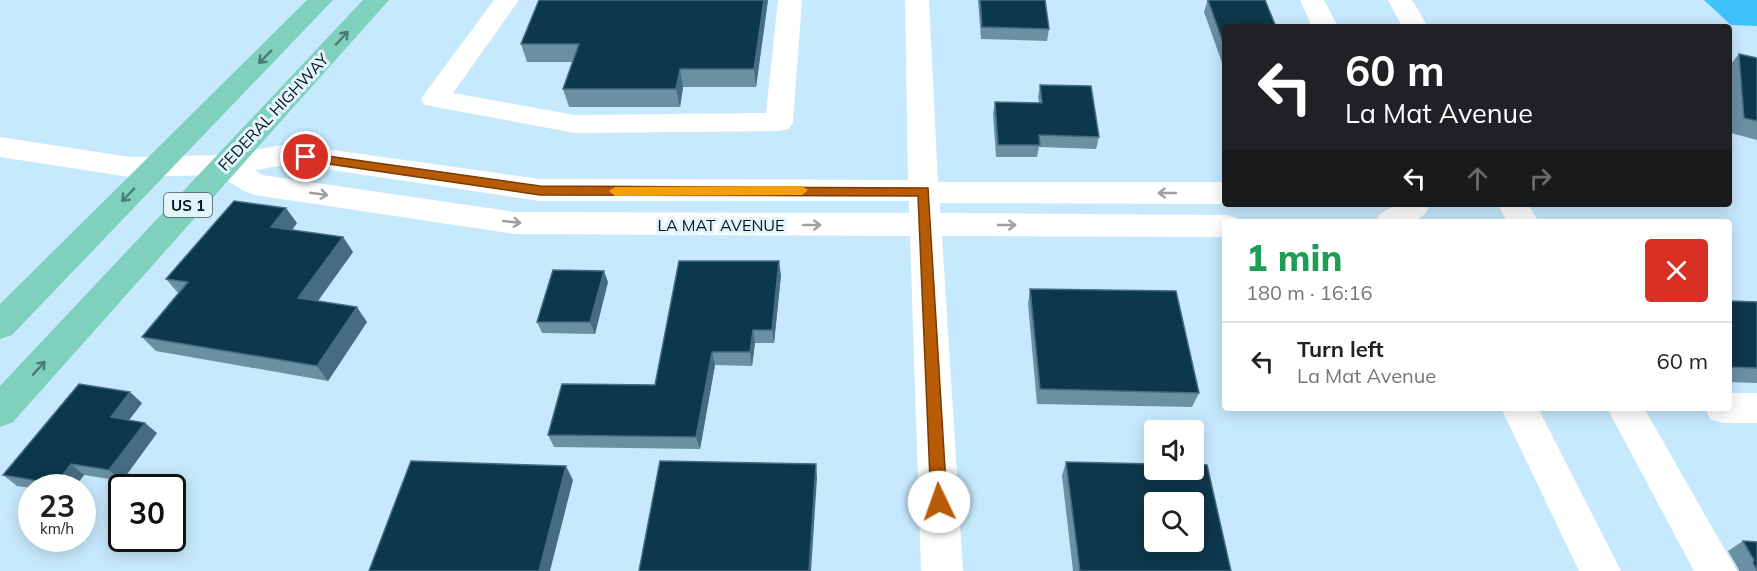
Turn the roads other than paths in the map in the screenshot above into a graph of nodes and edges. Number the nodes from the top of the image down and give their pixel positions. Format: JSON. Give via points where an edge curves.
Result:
{"nodes":[{"id":1,"x":321,"y":0,"type":"edge"},
{"id":2,"x":377,"y":0,"type":"edge"},
{"id":3,"x":507,"y":0,"type":"edge"},
{"id":4,"x":790,"y":0,"type":"edge"},
{"id":5,"x":917,"y":0,"type":"edge"},
{"id":6,"x":1312,"y":0,"type":"edge"},
{"id":7,"x":1400,"y":0,"type":"edge"},
{"id":8,"x":1324,"y":24,"type":"edge"},
{"id":9,"x":1413,"y":24,"type":"edge"},
{"id":10,"x":0,"y":147,"type":"edge"},
{"id":11,"x":224,"y":165,"type":"junction"},
{"id":12,"x":156,"y":167,"type":"junction"},
{"id":13,"x":924,"y":192,"type":"junction"},
{"id":14,"x":1222,"y":193,"type":"edge"},
{"id":15,"x":926,"y":225,"type":"junction"},
{"id":16,"x":1222,"y":226,"type":"edge"},
{"id":17,"x":0,"y":325,"type":"edge"},
{"id":18,"x":1732,"y":408,"type":"edge"},
{"id":19,"x":1757,"y":408,"type":"edge"},
{"id":20,"x":0,"y":411,"type":"edge"},
{"id":21,"x":1520,"y":411,"type":"edge"},
{"id":22,"x":1627,"y":411,"type":"edge"},
{"id":23,"x":942,"y":571,"type":"edge"},
{"id":24,"x":1600,"y":571,"type":"edge"},
{"id":25,"x":1716,"y":571,"type":"edge"}],
"edges":[{"from":1,"to":12,"type":"main road","number":"US 1","one_way":true},
{"from":11,"to":2,"type":"main road","name":"FEDERAL HIGHWAY","number":"US 1","one_way":true},
{"from":3,"to":4,"type":"street","via":[[435,99],[575,124],[779,122]]},
{"from":5,"to":13,"type":"street"},
{"from":6,"to":8,"type":"street"},
{"from":7,"to":9,"type":"street"},
{"from":10,"to":12,"type":"street","name":"LA MAT AVENUE","via":[[130,167]]},
{"from":11,"to":12,"type":"street","name":"LA MAT AVENUE"},
{"from":11,"to":13,"type":"street","name":"LA MAT AVENUE","via":[[290,154],[540,190]]},
{"from":11,"to":15,"type":"street","name":"LA MAT AVENUE","one_way":true,"via":[[255,184],[515,223]]},
{"from":20,"to":11,"type":"main road","name":"FEDERAL HIGHWAY","number":"US 1","one_way":true},
{"from":12,"to":17,"type":"main road","number":"US 1","one_way":true},
{"from":14,"to":13,"type":"street","name":"LA MAT AVENUE","one_way":true},
{"from":13,"to":15,"type":"street"},
{"from":15,"to":16,"type":"street","name":"LA MAT AVENUE","one_way":true},
{"from":15,"to":23,"type":"street"},
{"from":18,"to":19,"type":"street"},
{"from":21,"to":24,"type":"street"},
{"from":22,"to":25,"type":"street"}]}
